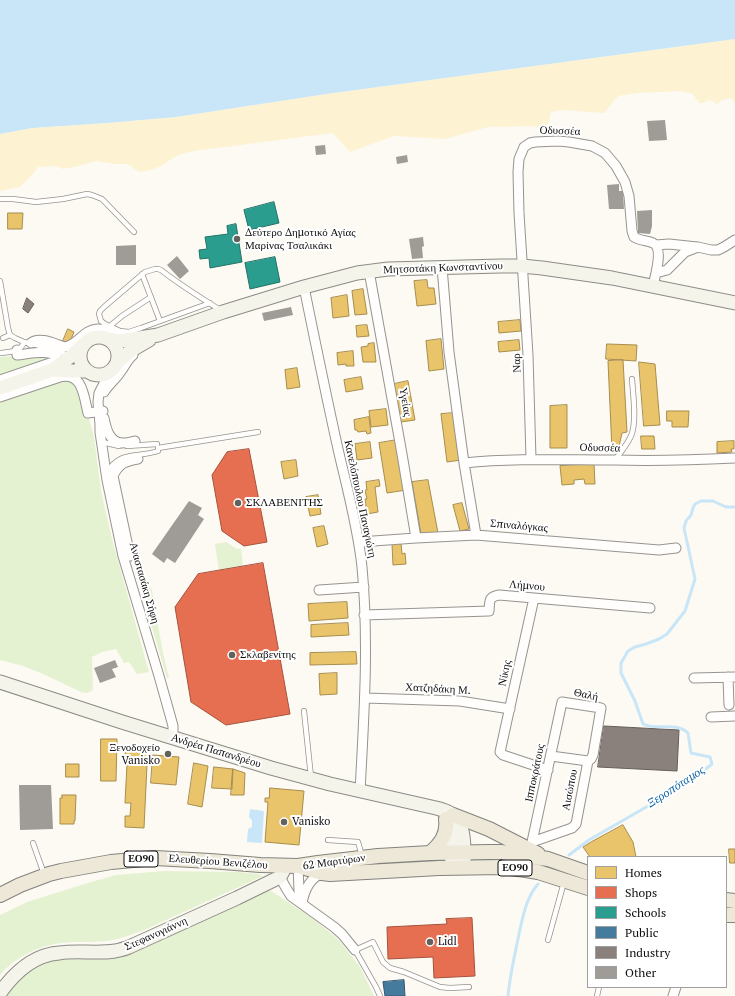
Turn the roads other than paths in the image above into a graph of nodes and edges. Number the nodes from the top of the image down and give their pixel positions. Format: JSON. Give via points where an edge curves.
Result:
{"nodes":[{"id":1,"x":0,"y":199,"type":"edge"},
{"id":2,"x":134,"y":232,"type":"dead end"},
{"id":3,"x":735,"y":240,"type":"edge"},
{"id":4,"x":656,"y":245,"type":"junction"},
{"id":5,"x":698,"y":247,"type":"junction"},
{"id":6,"x":522,"y":266,"type":"junction"},
{"id":7,"x":442,"y":267,"type":"junction"},
{"id":8,"x":369,"y":271,"type":"junction"},
{"id":9,"x":656,"y":272,"type":"junction"},
{"id":10,"x":142,"y":274,"type":"junction"},
{"id":11,"x":0,"y":280,"type":"edge"},
{"id":12,"x":653,"y":286,"type":"junction"},
{"id":13,"x":304,"y":287,"type":"junction"},
{"id":14,"x":151,"y":297,"type":"junction"},
{"id":15,"x":210,"y":303,"type":"junction"},
{"id":16,"x":735,"y":303,"type":"edge"},
{"id":17,"x":223,"y":312,"type":"junction"},
{"id":18,"x":160,"y":321,"type":"junction"},
{"id":19,"x":109,"y":332,"type":"junction"},
{"id":20,"x":10,"y":335,"type":"junction"},
{"id":21,"x":3,"y":338,"type":"dead end"},
{"id":22,"x":27,"y":343,"type":"junction"},
{"id":23,"x":84,"y":344,"type":"junction"},
{"id":24,"x":132,"y":345,"type":"junction"},
{"id":25,"x":17,"y":350,"type":"junction"},
{"id":26,"x":0,"y":353,"type":"edge"},
{"id":27,"x":70,"y":357,"type":"junction"},
{"id":28,"x":113,"y":367,"type":"junction"},
{"id":29,"x":84,"y":369,"type":"junction"},
{"id":30,"x":47,"y":372,"type":"junction"},
{"id":31,"x":632,"y":379,"type":"dead end"},
{"id":32,"x":0,"y":380,"type":"edge"},
{"id":33,"x":0,"y":388,"type":"edge"},
{"id":34,"x":0,"y":397,"type":"edge"},
{"id":35,"x":98,"y":412,"type":"junction"},
{"id":36,"x":258,"y":432,"type":"dead end"},
{"id":37,"x":135,"y":441,"type":"dead end"},
{"id":38,"x":102,"y":442,"type":"junction"},
{"id":39,"x":158,"y":448,"type":"junction"},
{"id":40,"x":735,"y":458,"type":"edge"},
{"id":41,"x":138,"y":459,"type":"dead end"},
{"id":42,"x":531,"y":459,"type":"junction"},
{"id":43,"x":615,"y":460,"type":"junction"},
{"id":44,"x":464,"y":463,"type":"junction"},
{"id":45,"x":106,"y":474,"type":"junction"},
{"id":46,"x":476,"y":535,"type":"junction"},
{"id":47,"x":416,"y":538,"type":"junction"},
{"id":48,"x":359,"y":542,"type":"junction"},
{"id":49,"x":676,"y":548,"type":"dead end"},
{"id":50,"x":130,"y":556,"type":"dead end"},
{"id":51,"x":364,"y":587,"type":"junction"},
{"id":52,"x":319,"y":590,"type":"dead end"},
{"id":53,"x":534,"y":598,"type":"junction"},
{"id":54,"x":650,"y":608,"type":"dead end"},
{"id":55,"x":364,"y":615,"type":"junction"},
{"id":56,"x":731,"y":677,"type":"edge"},
{"id":57,"x":694,"y":678,"type":"dead end"},
{"id":58,"x":0,"y":682,"type":"edge"},
{"id":59,"x":365,"y":698,"type":"junction"},
{"id":60,"x":562,"y":702,"type":"joint"},
{"id":61,"x":729,"y":705,"type":"dead end"},
{"id":62,"x":510,"y":709,"type":"junction"},
{"id":63,"x":304,"y":711,"type":"dead end"},
{"id":64,"x":600,"y":715,"type":"joint"},
{"id":65,"x":735,"y":716,"type":"edge"},
{"id":66,"x":711,"y":717,"type":"dead end"},
{"id":67,"x":173,"y":738,"type":"junction"},
{"id":68,"x":551,"y":756,"type":"junction"},
{"id":69,"x":588,"y":761,"type":"junction"},
{"id":70,"x":548,"y":770,"type":"junction"},
{"id":71,"x":311,"y":779,"type":"junction"},
{"id":72,"x":360,"y":791,"type":"junction"},
{"id":73,"x":450,"y":817,"type":"junction"},
{"id":74,"x":328,"y":840,"type":"dead end"},
{"id":75,"x":33,"y":842,"type":"dead end"},
{"id":76,"x":531,"y":846,"type":"junction"},
{"id":77,"x":458,"y":852,"type":"junction"},
{"id":78,"x":430,"y":853,"type":"junction"},
{"id":79,"x":363,"y":858,"type":"junction"},
{"id":80,"x":548,"y":859,"type":"junction"},
{"id":81,"x":458,"y":867,"type":"junction"},
{"id":82,"x":288,"y":870,"type":"junction"},
{"id":83,"x":322,"y":873,"type":"junction"},
{"id":84,"x":587,"y":873,"type":"edge"},
{"id":85,"x":45,"y":876,"type":"junction"},
{"id":86,"x":564,"y":880,"type":"junction"},
{"id":87,"x":587,"y":888,"type":"edge"},
{"id":88,"x":0,"y":895,"type":"edge"},
{"id":89,"x":302,"y":904,"type":"junction"},
{"id":90,"x":548,"y":940,"type":"dead end"},
{"id":91,"x":355,"y":950,"type":"junction"},
{"id":92,"x":468,"y":987,"type":"dead end"},
{"id":93,"x":0,"y":993,"type":"edge"},
{"id":94,"x":380,"y":996,"type":"edge"}],
"edges":[{"from":1,"to":2,"type":"lane","via":[[36,202],[92,195],[102,198]]},
{"from":3,"to":5,"type":"street","via":[[718,250]]},
{"from":4,"to":5,"type":"street"},
{"from":4,"to":6,"type":"street","name":"Οδυσσέα","via":[[634,237],[627,188],[620,172],[605,153],[592,146],[577,143],[535,142],[524,147],[518,166]]},
{"from":4,"to":9,"type":"street"},
{"from":5,"to":9,"type":"street","via":[[685,252],[667,270]]},
{"from":6,"to":7,"type":"street","name":"Μητσοτάκη Κωνσταντίνου"},
{"from":6,"to":12,"type":"street","name":"Μητσοτάκη Κωνσταντίνου"},
{"from":6,"to":42,"type":"street","name":"Ναρ"},
{"from":7,"to":8,"type":"street","name":"Μητσοτάκη Κωνσταντίνου"},
{"from":7,"to":44,"type":"street","via":[[448,352]]},
{"from":8,"to":13,"type":"street","name":"Μητσοτάκη Κωνσταντίνου"},
{"from":8,"to":47,"type":"street","name":"Υγείας"},
{"from":9,"to":12,"type":"street"},
{"from":10,"to":14,"type":"lane"},
{"from":10,"to":15,"type":"lane","via":[[158,269]]},
{"from":10,"to":19,"type":"lane","via":[[100,311],[101,321]]},
{"from":11,"to":20,"type":"lane"},
{"from":12,"to":16,"type":"street","name":"Μητσοτάκη Κωνσταντίνου"},
{"from":13,"to":17,"type":"street","name":"Μητσοτάκη Κωνσταντίνου"},
{"from":13,"to":48,"type":"street","name":"Κανελόπουλου Παναγιώτη"},
{"from":14,"to":18,"type":"lane"},
{"from":14,"to":19,"type":"lane","via":[[117,319]]},
{"from":15,"to":17,"type":"lane"},
{"from":15,"to":18,"type":"lane"},
{"from":17,"to":24,"type":"street","name":"Μητσοτάκη Κωνσταντίνου"},
{"from":18,"to":19,"type":"lane","via":[[129,332]]},
{"from":19,"to":23,"type":"street"},
{"from":19,"to":24,"type":"street","name":"Μητσοτάκη Κωνσταντίνου","via":[[118,341]]},
{"from":19,"to":28,"type":"street","via":[[118,357]]},
{"from":20,"to":21,"type":"lane"},
{"from":20,"to":22,"type":"lane"},
{"from":22,"to":24,"type":"street","via":[[40,340],[67,347],[96,329],[121,337],[128,336]]},
{"from":22,"to":25,"type":"lane"},
{"from":22,"to":27,"type":"lane","via":[[57,350]]},
{"from":23,"to":27,"type":"street"},
{"from":23,"to":29,"type":"street","via":[[80,354]]},
{"from":24,"to":28,"type":"street"},
{"from":24,"to":35,"type":"street","via":[[135,353],[104,392]]},
{"from":25,"to":26,"type":"lane"},
{"from":25,"to":30,"type":"street","via":[[17,355],[52,353],[57,356],[57,360]]},
{"from":27,"to":30,"type":"street"},
{"from":28,"to":29,"type":"street","via":[[105,374],[97,375]]},
{"from":28,"to":35,"type":"street","via":[[99,393]]},
{"from":29,"to":30,"type":"street"},
{"from":29,"to":35,"type":"street","via":[[85,384]]},
{"from":30,"to":32,"type":"street"},
{"from":30,"to":33,"type":"street"},
{"from":30,"to":34,"type":"street"},
{"from":30,"to":35,"type":"street","via":[[74,377],[81,386],[88,413]]},
{"from":31,"to":43,"type":"lane","via":[[633,431]]},
{"from":35,"to":37,"type":"street","via":[[114,439],[122,443]]},
{"from":35,"to":38,"type":"street","name":"Αναστασάκη Σήφη"},
{"from":36,"to":39,"type":"lane"},
{"from":38,"to":39,"type":"lane","via":[[119,446],[148,444]]},
{"from":38,"to":45,"type":"street","name":"Αναστασάκη Σήφη"},
{"from":39,"to":45,"type":"lane","via":[[148,454],[122,458],[115,462]]},
{"from":40,"to":43,"type":"street","name":"Οδυσσέα"},
{"from":41,"to":50,"type":"street","via":[[123,463],[113,476]]},
{"from":42,"to":43,"type":"street","name":"Οδυσσέα"},
{"from":42,"to":44,"type":"street","name":"Οδυσσέα"},
{"from":44,"to":46,"type":"street"},
{"from":45,"to":67,"type":"street","name":"Αναστασάκη Σήφη","via":[[121,547],[170,714]]},
{"from":46,"to":47,"type":"street","name":"Σπιναλόγκας"},
{"from":46,"to":49,"type":"street","name":"Σπιναλόγκας","via":[[659,550]]},
{"from":47,"to":48,"type":"street","name":"Σπιναλόγκας"},
{"from":48,"to":51,"type":"street","name":"Κανελόπουλου Παναγιώτη"},
{"from":51,"to":52,"type":"street"},
{"from":51,"to":55,"type":"street","name":"Κανελόπουλου Παναγιώτη"},
{"from":53,"to":54,"type":"street","name":"Λήμνου"},
{"from":53,"to":55,"type":"street","name":"Λήμνου","via":[[499,595],[492,597],[489,610]]},
{"from":53,"to":62,"type":"street","name":"Νίκης"},
{"from":55,"to":59,"type":"street","name":"Κανελόπουλου Παναγιώτη"},
{"from":56,"to":57,"type":"street"},
{"from":56,"to":61,"type":"street"},
{"from":58,"to":67,"type":"street","name":"Ανδρέα Παπανδρέου"},
{"from":59,"to":62,"type":"street","name":"Χατζηδάκη Μ.","via":[[460,701]]},
{"from":59,"to":72,"type":"street","name":"Κανελόπουλου Παναγιώτη"},
{"from":60,"to":64,"type":"street","name":"Θαλή","via":[[600,708]]},
{"from":60,"to":68,"type":"street","name":"Ιπποκράτους"},
{"from":62,"to":70,"type":"street","name":"Νίκης","via":[[501,754]]},
{"from":63,"to":71,"type":"lane"},
{"from":64,"to":69,"type":"street","name":"Αισώπου","via":[[592,757]]},
{"from":65,"to":66,"type":"street"},
{"from":67,"to":71,"type":"street","name":"Ανδρέα Παπανδρέου"},
{"from":68,"to":69,"type":"street"},
{"from":68,"to":70,"type":"street","name":"Ιπποκράτους"},
{"from":69,"to":76,"type":"street","name":"Αισώπου","via":[[576,824]]},
{"from":70,"to":76,"type":"street","name":"Ιπποκράτους"},
{"from":71,"to":72,"type":"street","name":"Ανδρέα Παπανδρέου"},
{"from":72,"to":73,"type":"street","name":"Ανδρέα Παπανδρέου","via":[[448,811]]},
{"from":73,"to":76,"type":"main road"},
{"from":73,"to":77,"type":"street","via":[[459,822],[462,831]]},
{"from":73,"to":78,"type":"main road","via":[[444,837]]},
{"from":74,"to":79,"type":"lane","via":[[358,842]]},
{"from":75,"to":85,"type":"lane"},
{"from":76,"to":80,"type":"main road"},
{"from":77,"to":78,"type":"main road","name":"62 Μαρτύρων","number":"ΕΟ90"},
{"from":77,"to":80,"type":"main road","name":"62 Μαρτύρων","number":"ΕΟ90","via":[[501,852]]},
{"from":77,"to":81,"type":"street"},
{"from":78,"to":79,"type":"main road","name":"62 Μαρτύρων","number":"ΕΟ90"},
{"from":79,"to":82,"type":"main road","name":"62 Μαρτύρων","number":"ΕΟ90","via":[[318,863]]},
{"from":80,"to":84,"type":"main road","name":"62 Μαρτύρων","number":"ΕΟ90"},
{"from":81,"to":83,"type":"main road","name":"62 Μαρτύρων","number":"ΕΟ90"},
{"from":81,"to":86,"type":"main road","name":"62 Μαρτύρων","number":"ΕΟ90","via":[[514,868]]},
{"from":82,"to":83,"type":"main road","name":"62 Μαρτύρων","number":"ΕΟ90"},
{"from":82,"to":85,"type":"main road","name":"Ελευθερίου Βενιζέλου","number":"ΕΟ90","via":[[260,865],[182,859],[144,859],[95,864]]},
{"from":82,"to":89,"type":"street","via":[[299,891]]},
{"from":82,"to":89,"type":"street","via":[[286,888],[291,896]]},
{"from":82,"to":93,"type":"street","name":"Στεφανογιάννη","via":[[236,898],[129,947],[112,952],[60,952],[42,957],[20,970]]},
{"from":83,"to":89,"type":"street","via":[[312,879]]},
{"from":85,"to":88,"type":"main road","name":"Ελευθερίου Βενιζέλου","number":"ΕΟ90"},
{"from":86,"to":87,"type":"main road","name":"62 Μαρτύρων","number":"ΕΟ90"},
{"from":86,"to":90,"type":"lane"},
{"from":89,"to":91,"type":"street","via":[[334,927]]},
{"from":91,"to":92,"type":"lane","via":[[373,942],[383,962],[390,968],[440,987]]},
{"from":91,"to":94,"type":"lane"}]}
